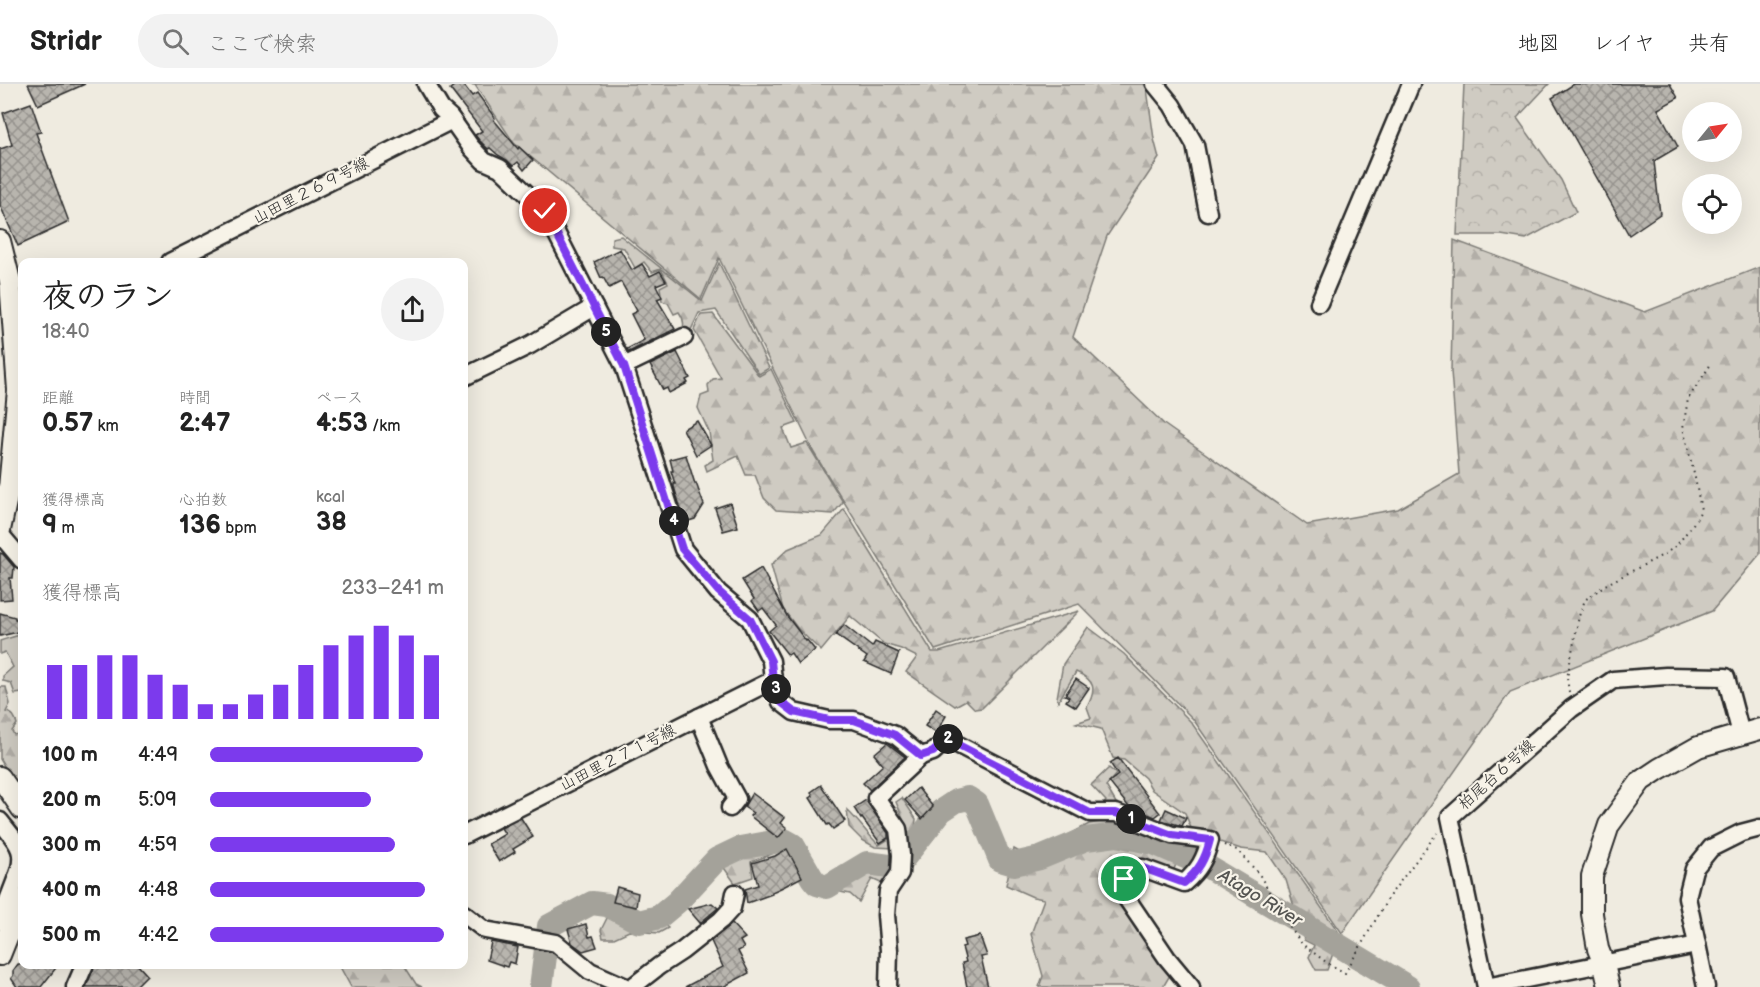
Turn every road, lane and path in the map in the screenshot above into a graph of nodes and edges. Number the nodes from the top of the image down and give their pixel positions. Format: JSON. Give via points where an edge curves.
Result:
{"nodes":[{"id":1,"x":426,"y":84,"type":"edge"},
{"id":2,"x":1155,"y":84,"type":"edge"},
{"id":3,"x":1411,"y":84,"type":"edge"},
{"id":4,"x":452,"y":120,"type":"junction"},
{"id":5,"x":1208,"y":213,"type":"dead end"},
{"id":6,"x":0,"y":241,"type":"edge"},
{"id":7,"x":178,"y":258,"type":"edge"},
{"id":8,"x":1319,"y":303,"type":"dead end"},
{"id":9,"x":594,"y":307,"type":"junction"},
{"id":10,"x":684,"y":337,"type":"dead end"},
{"id":11,"x":18,"y":340,"type":"edge"},
{"id":12,"x":1711,"y":364,"type":"dead end"},
{"id":13,"x":624,"y":366,"type":"junction"},
{"id":14,"x":468,"y":375,"type":"edge"},
{"id":15,"x":18,"y":390,"type":"edge"},
{"id":16,"x":8,"y":418,"type":"edge"},
{"id":17,"x":18,"y":441,"type":"edge"},
{"id":18,"x":0,"y":532,"type":"edge"},
{"id":19,"x":18,"y":555,"type":"edge"},
{"id":20,"x":773,"y":680,"type":"junction"},
{"id":21,"x":1571,"y":709,"type":"junction"},
{"id":22,"x":699,"y":717,"type":"junction"},
{"id":23,"x":1750,"y":731,"type":"edge"},
{"id":24,"x":921,"y":756,"type":"junction"},
{"id":25,"x":0,"y":777,"type":"edge"},
{"id":26,"x":18,"y":803,"type":"edge"},
{"id":27,"x":729,"y":808,"type":"dead end"},
{"id":28,"x":1450,"y":817,"type":"junction"},
{"id":29,"x":0,"y":821,"type":"edge"},
{"id":30,"x":1760,"y":828,"type":"edge"},
{"id":31,"x":468,"y":833,"type":"edge"},
{"id":32,"x":18,"y":844,"type":"edge"},
{"id":33,"x":1208,"y":847,"type":"junction"},
{"id":34,"x":18,"y":882,"type":"edge"},
{"id":35,"x":735,"y":893,"type":"dead end"},
{"id":36,"x":18,"y":910,"type":"edge"},
{"id":37,"x":468,"y":917,"type":"edge"},
{"id":38,"x":0,"y":921,"type":"edge"},
{"id":39,"x":1697,"y":945,"type":"junction"},
{"id":40,"x":1,"y":953,"type":"edge"},
{"id":41,"x":1604,"y":964,"type":"junction"},
{"id":42,"x":83,"y":969,"type":"edge"},
{"id":43,"x":75,"y":987,"type":"edge"},
{"id":44,"x":626,"y":987,"type":"edge"},
{"id":45,"x":633,"y":987,"type":"edge"},
{"id":46,"x":888,"y":987,"type":"edge"},
{"id":47,"x":1191,"y":987,"type":"edge"},
{"id":48,"x":1609,"y":987,"type":"edge"},
{"id":49,"x":1706,"y":987,"type":"edge"}],
"edges":[{"from":1,"to":4,"type":"street"},
{"from":2,"to":5,"type":"street","via":[[1195,145]]},
{"from":3,"to":8,"type":"street"},
{"from":4,"to":7,"type":"street","name":"山田里２６９号線"},
{"from":4,"to":9,"type":"street","via":[[484,161],[500,168],[545,211]]},
{"from":6,"to":11,"type":"street"},
{"from":9,"to":13,"type":"street"},
{"from":9,"to":14,"type":"street","via":[[530,345]]},
{"from":10,"to":13,"type":"street"},
{"from":12,"to":21,"type":"path","via":[[1688,399],[1683,428],[1701,510],[1677,545],[1585,600],[1567,678]]},
{"from":13,"to":20,"type":"street","via":[[682,549],[718,591],[750,619],[771,661]]},
{"from":15,"to":16,"type":"street"},
{"from":16,"to":17,"type":"street"},
{"from":17,"to":18,"type":"street"},
{"from":18,"to":19,"type":"street"},
{"from":20,"to":22,"type":"street","name":"山田里２７１号線"},
{"from":20,"to":24,"type":"street","via":[[781,702],[794,712],[829,720],[854,720],[895,735]]},
{"from":21,"to":23,"type":"street","name":"柏尾台６号線","via":[[1614,680],[1726,677]]},
{"from":21,"to":28,"type":"street","name":"柏尾台６号線"},
{"from":22,"to":27,"type":"street","via":[[718,766],[737,800]]},
{"from":22,"to":31,"type":"street","name":"山田里２７１号線"},
{"from":23,"to":41,"type":"street","via":[[1698,747],[1641,781],[1610,825],[1592,876],[1592,914]]},
{"from":24,"to":33,"type":"street","via":[[933,752],[947,739],[1090,813],[1116,813]]},
{"from":24,"to":46,"type":"street","via":[[876,798],[898,829],[901,855],[900,873],[888,891]]},
{"from":25,"to":26,"type":"street"},
{"from":28,"to":33,"type":"path","via":[[1389,895],[1345,973],[1302,944],[1258,874],[1237,850]]},
{"from":28,"to":41,"type":"street","name":"柏尾台６号線","via":[[1486,987]]},
{"from":29,"to":32,"type":"street"},
{"from":30,"to":39,"type":"street","via":[[1712,848],[1694,869],[1687,897]]},
{"from":33,"to":47,"type":"street","via":[[1196,873],[1184,883],[1143,868],[1132,868],[1124,879],[1123,893]]},
{"from":34,"to":38,"type":"street"},
{"from":35,"to":45,"type":"street","via":[[732,908],[721,920]]},
{"from":36,"to":40,"type":"street"},
{"from":37,"to":44,"type":"street","via":[[485,930],[556,944],[590,971]]},
{"from":39,"to":41,"type":"street"},
{"from":39,"to":49,"type":"street"},
{"from":41,"to":48,"type":"street"},
{"from":42,"to":43,"type":"street"}]}
